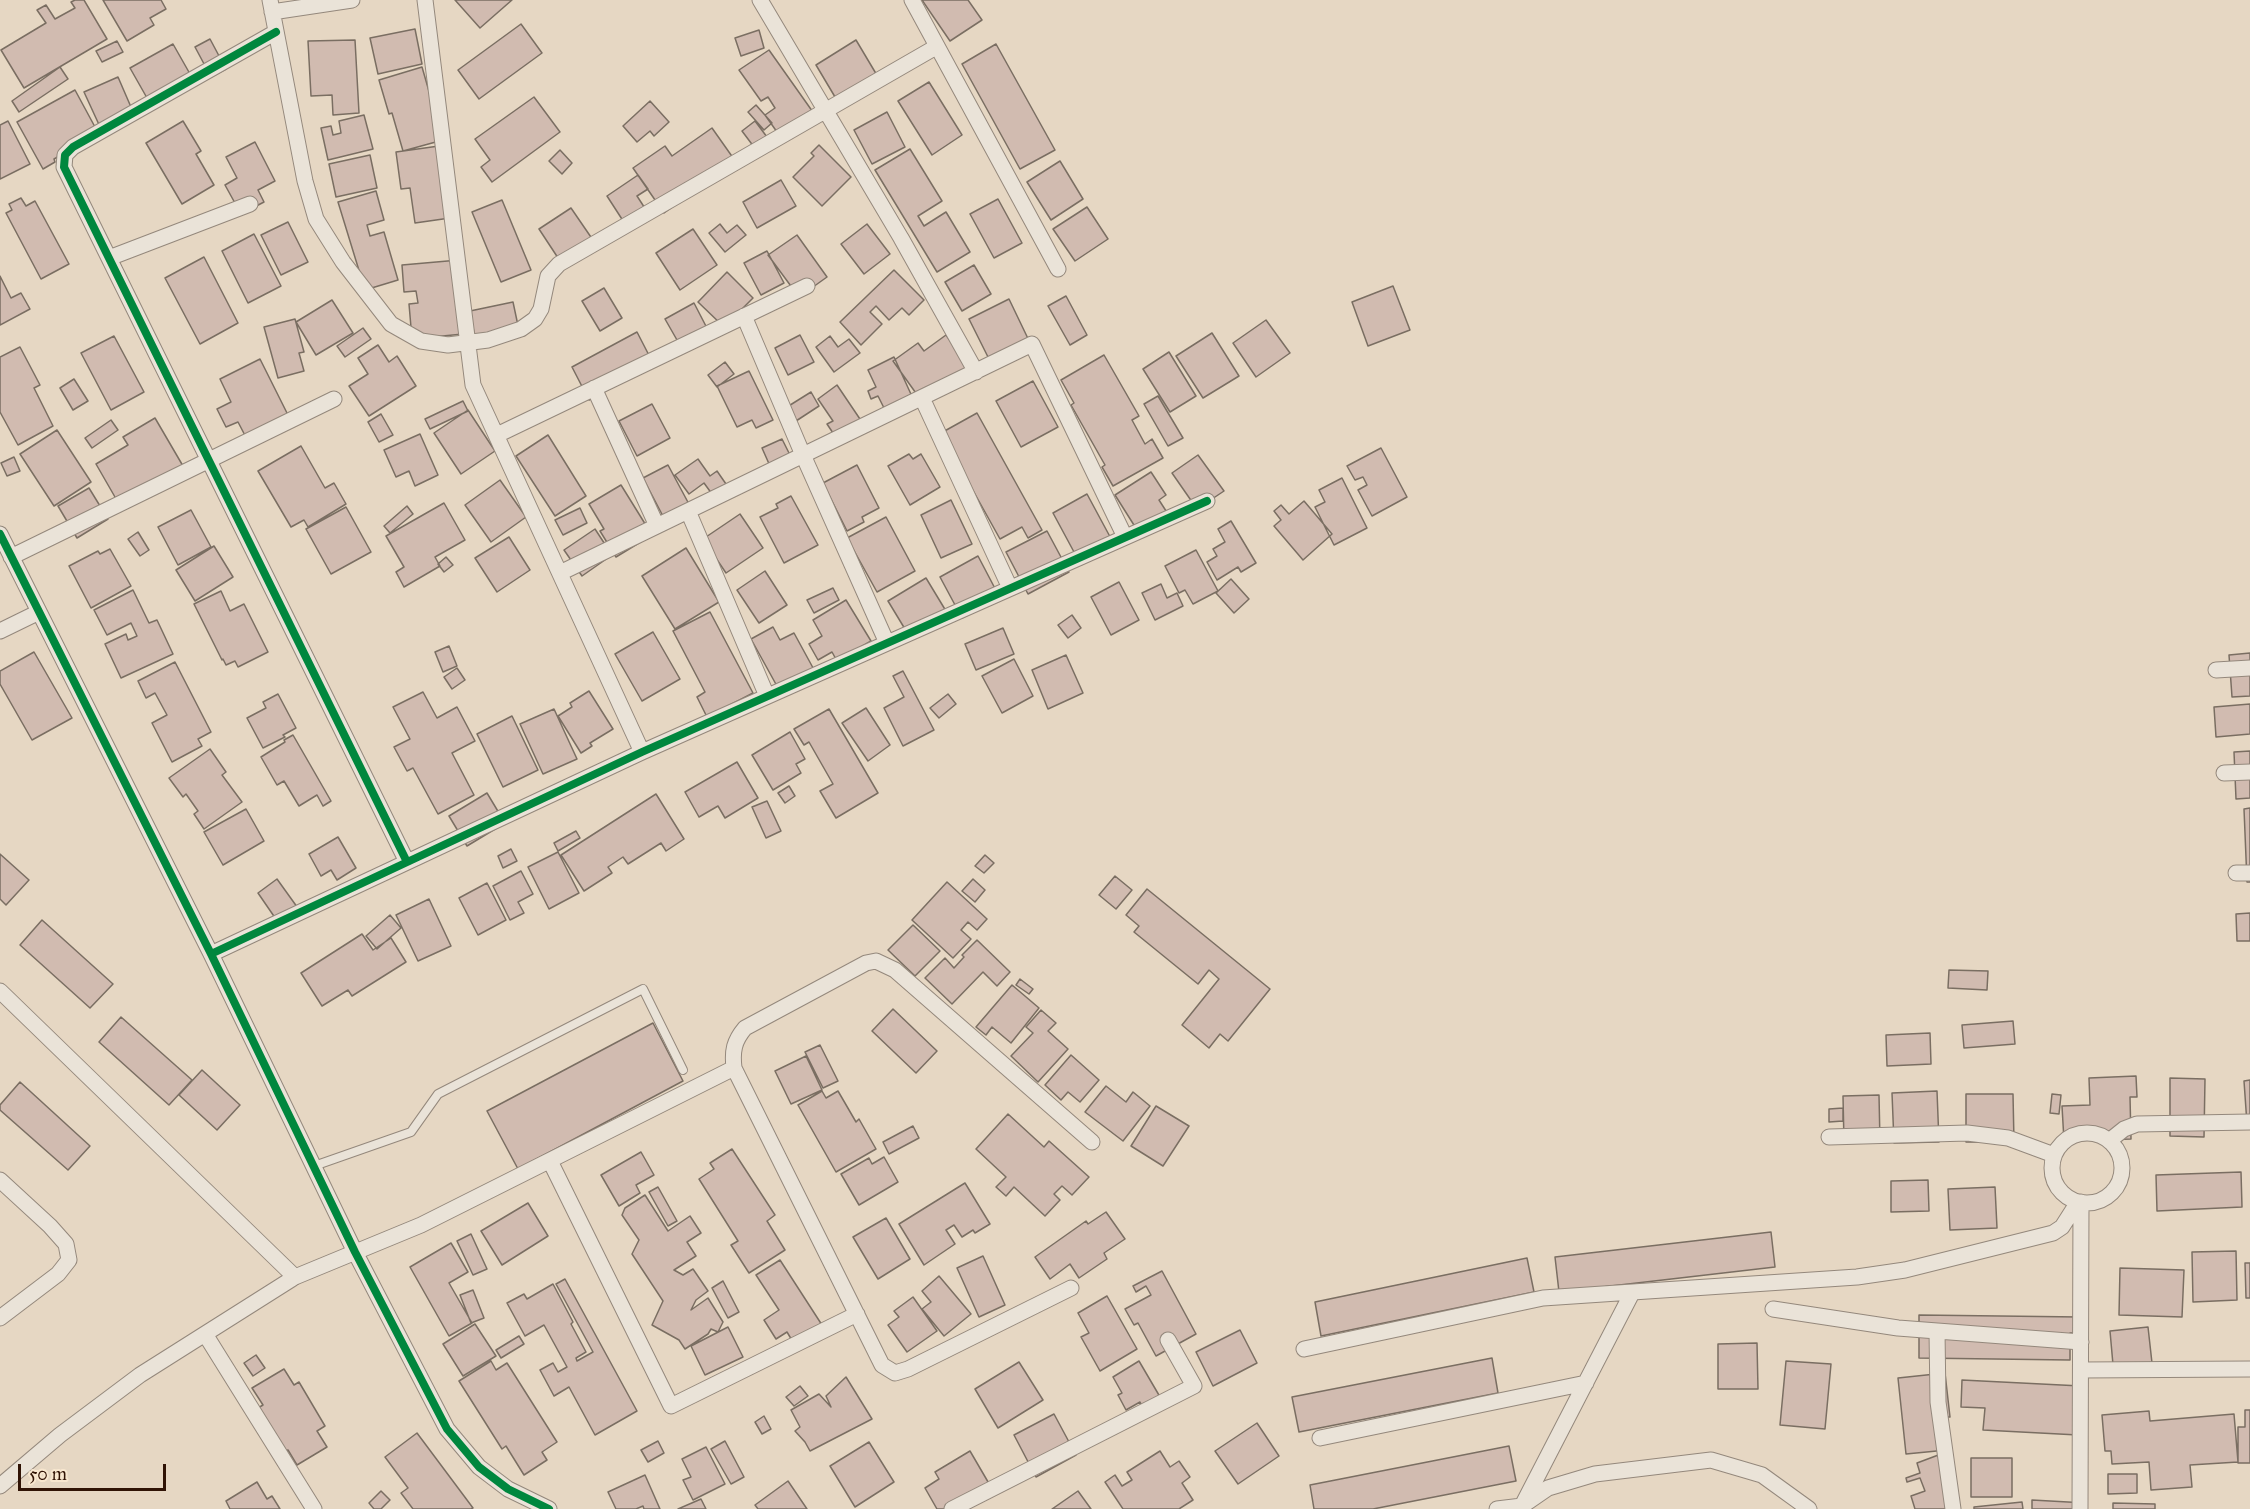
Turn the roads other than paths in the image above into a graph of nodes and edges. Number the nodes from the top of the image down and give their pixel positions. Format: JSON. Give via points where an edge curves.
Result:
{"nodes":[{"id":1,"x":352,"y":0,"type":"edge"},
{"id":2,"x":426,"y":0,"type":"edge"},
{"id":3,"x":760,"y":0,"type":"edge"},
{"id":4,"x":912,"y":0,"type":"edge"},
{"id":5,"x":271,"y":6,"type":"edge"},
{"id":6,"x":276,"y":32,"type":"junction"},
{"id":7,"x":936,"y":47,"type":"junction"},
{"id":8,"x":825,"y":111,"type":"junction"},
{"id":9,"x":250,"y":204,"type":"dead end"},
{"id":10,"x":109,"y":258,"type":"junction"},
{"id":11,"x":1058,"y":269,"type":"dead end"},
{"id":12,"x":807,"y":286,"type":"dead end"},
{"id":13,"x":744,"y":316,"type":"junction"},
{"id":14,"x":468,"y":342,"type":"junction"},
{"id":15,"x":976,"y":372,"type":"junction"},
{"id":16,"x":594,"y":388,"type":"junction"},
{"id":17,"x":922,"y":398,"type":"junction"},
{"id":18,"x":334,"y":399,"type":"dead end"},
{"id":19,"x":497,"y":435,"type":"junction"},
{"id":20,"x":803,"y":455,"type":"junction"},
{"id":21,"x":208,"y":461,"type":"junction"},
{"id":22,"x":1207,"y":501,"type":"dead end"},
{"id":23,"x":688,"y":511,"type":"junction"},
{"id":24,"x":657,"y":526,"type":"junction"},
{"id":25,"x":0,"y":534,"type":"edge"},
{"id":26,"x":1125,"y":537,"type":"junction"},
{"id":27,"x":11,"y":557,"type":"junction"},
{"id":28,"x":560,"y":573,"type":"junction"},
{"id":29,"x":1010,"y":588,"type":"junction"},
{"id":30,"x":39,"y":612,"type":"junction"},
{"id":31,"x":0,"y":631,"type":"edge"},
{"id":32,"x":887,"y":643,"type":"junction"},
{"id":33,"x":2250,"y":668,"type":"edge"},
{"id":34,"x":2216,"y":670,"type":"dead end"},
{"id":35,"x":767,"y":696,"type":"junction"},
{"id":36,"x":642,"y":752,"type":"junction"},
{"id":37,"x":2250,"y":772,"type":"edge"},
{"id":38,"x":2224,"y":773,"type":"dead end"},
{"id":39,"x":407,"y":862,"type":"junction"},
{"id":40,"x":211,"y":954,"type":"junction"},
{"id":41,"x":0,"y":991,"type":"edge"},
{"id":42,"x":734,"y":1068,"type":"junction"},
{"id":43,"x":683,"y":1070,"type":"dead end"},
{"id":44,"x":2250,"y":1122,"type":"edge"},
{"id":45,"x":1829,"y":1137,"type":"dead end"},
{"id":46,"x":2109,"y":1141,"type":"junction"},
{"id":47,"x":1092,"y":1142,"type":"dead end"},
{"id":48,"x":2054,"y":1155,"type":"junction"},
{"id":49,"x":550,"y":1161,"type":"junction"},
{"id":50,"x":314,"y":1166,"type":"junction"},
{"id":51,"x":0,"y":1180,"type":"edge"},
{"id":52,"x":2080,"y":1202,"type":"junction"},
{"id":53,"x":355,"y":1252,"type":"junction"},
{"id":54,"x":295,"y":1277,"type":"junction"},
{"id":55,"x":1071,"y":1288,"type":"dead end"},
{"id":56,"x":1632,"y":1293,"type":"junction"},
{"id":57,"x":1773,"y":1309,"type":"dead end"},
{"id":58,"x":857,"y":1314,"type":"junction"},
{"id":59,"x":0,"y":1318,"type":"edge"},
{"id":60,"x":1937,"y":1331,"type":"junction"},
{"id":61,"x":205,"y":1334,"type":"junction"},
{"id":62,"x":1168,"y":1340,"type":"dead end"},
{"id":63,"x":2081,"y":1342,"type":"junction"},
{"id":64,"x":1304,"y":1349,"type":"dead end"},
{"id":65,"x":2250,"y":1369,"type":"edge"},
{"id":66,"x":2081,"y":1370,"type":"junction"},
{"id":67,"x":1586,"y":1383,"type":"junction"},
{"id":68,"x":1320,"y":1438,"type":"dead end"},
{"id":69,"x":0,"y":1486,"type":"edge"},
{"id":70,"x":1522,"y":1507,"type":"edge"},
{"id":71,"x":314,"y":1509,"type":"edge"},
{"id":72,"x":549,"y":1509,"type":"edge"},
{"id":73,"x":952,"y":1509,"type":"edge"},
{"id":74,"x":1497,"y":1509,"type":"edge"},
{"id":75,"x":1809,"y":1509,"type":"edge"},
{"id":76,"x":1953,"y":1509,"type":"edge"},
{"id":77,"x":2080,"y":1509,"type":"edge"}],
"edges":[{"from":1,"to":5,"type":"street"},
{"from":2,"to":14,"type":"street"},
{"from":3,"to":8,"type":"street"},
{"from":4,"to":7,"type":"street"},
{"from":5,"to":6,"type":"street"},
{"from":6,"to":10,"type":"street","via":[[65,155],[64,167]]},
{"from":6,"to":14,"type":"street","via":[[316,219],[343,262],[391,324],[421,341],[448,345]]},
{"from":7,"to":8,"type":"street"},
{"from":7,"to":11,"type":"street"},
{"from":8,"to":14,"type":"street","via":[[559,264],[548,276],[541,309],[521,329]]},
{"from":8,"to":15,"type":"street"},
{"from":9,"to":10,"type":"street"},
{"from":10,"to":21,"type":"street"},
{"from":12,"to":13,"type":"street"},
{"from":13,"to":16,"type":"street"},
{"from":13,"to":20,"type":"street"},
{"from":14,"to":19,"type":"street","via":[[473,385]]},
{"from":15,"to":17,"type":"street"},
{"from":15,"to":26,"type":"street","via":[[1032,344]]},
{"from":16,"to":19,"type":"street"},
{"from":16,"to":24,"type":"street"},
{"from":17,"to":20,"type":"street"},
{"from":17,"to":29,"type":"street"},
{"from":18,"to":21,"type":"street"},
{"from":19,"to":28,"type":"street"},
{"from":20,"to":23,"type":"street"},
{"from":20,"to":32,"type":"street"},
{"from":21,"to":27,"type":"street"},
{"from":21,"to":39,"type":"street"},
{"from":22,"to":26,"type":"street"},
{"from":23,"to":24,"type":"street"},
{"from":23,"to":35,"type":"street"},
{"from":24,"to":28,"type":"street"},
{"from":25,"to":27,"type":"street"},
{"from":26,"to":29,"type":"street"},
{"from":27,"to":30,"type":"street"},
{"from":28,"to":36,"type":"street"},
{"from":29,"to":32,"type":"street"},
{"from":30,"to":31,"type":"street"},
{"from":30,"to":40,"type":"street"},
{"from":32,"to":35,"type":"street"},
{"from":33,"to":34,"type":"street"},
{"from":35,"to":36,"type":"street"},
{"from":36,"to":39,"type":"street"},
{"from":37,"to":38,"type":"street"},
{"from":39,"to":40,"type":"street"},
{"from":40,"to":50,"type":"street"},
{"from":41,"to":54,"type":"street"},
{"from":42,"to":47,"type":"street","via":[[736,1039],[745,1028],[876,961],[895,970]]},
{"from":42,"to":49,"type":"street"},
{"from":42,"to":58,"type":"street"},
{"from":43,"to":50,"type":"lane","via":[[643,989],[438,1094],[411,1132]]},
{"from":44,"to":46,"type":"street","via":[[2137,1124]]},
{"from":45,"to":48,"type":"street","via":[[1967,1133],[2008,1138]]},
{"from":46,"to":48,"type":"street","via":[[2094,1133],[2082,1133],[2070,1137]]},
{"from":46,"to":52,"type":"street","via":[[2120,1155],[2121,1177],[2100,1201]]},
{"from":48,"to":52,"type":"street","via":[[2052,1167],[2059,1189]]},
{"from":49,"to":53,"type":"street","via":[[421,1225]]},
{"from":49,"to":58,"type":"street","via":[[671,1406]]},
{"from":50,"to":53,"type":"street"},
{"from":51,"to":59,"type":"street","via":[[66,1244],[69,1260],[58,1274]]},
{"from":52,"to":56,"type":"street","via":[[2054,1233],[1905,1270]]},
{"from":52,"to":63,"type":"street"},
{"from":53,"to":54,"type":"street"},
{"from":53,"to":72,"type":"street","via":[[447,1429],[478,1467],[508,1489]]},
{"from":54,"to":61,"type":"street"},
{"from":55,"to":58,"type":"street","via":[[895,1372],[882,1365]]},
{"from":56,"to":64,"type":"street","via":[[1543,1298]]},
{"from":56,"to":67,"type":"street"},
{"from":57,"to":60,"type":"street"},
{"from":60,"to":63,"type":"street"},
{"from":60,"to":76,"type":"street","via":[[1938,1402]]},
{"from":61,"to":69,"type":"street","via":[[140,1375]]},
{"from":61,"to":71,"type":"street"},
{"from":62,"to":73,"type":"street","via":[[1194,1386]]},
{"from":63,"to":66,"type":"street"},
{"from":65,"to":66,"type":"street"},
{"from":66,"to":77,"type":"street"},
{"from":67,"to":68,"type":"street"},
{"from":67,"to":70,"type":"street"},
{"from":70,"to":74,"type":"street"},
{"from":70,"to":75,"type":"street","via":[[1548,1488],[1595,1474],[1711,1460],[1762,1475]]}]}
